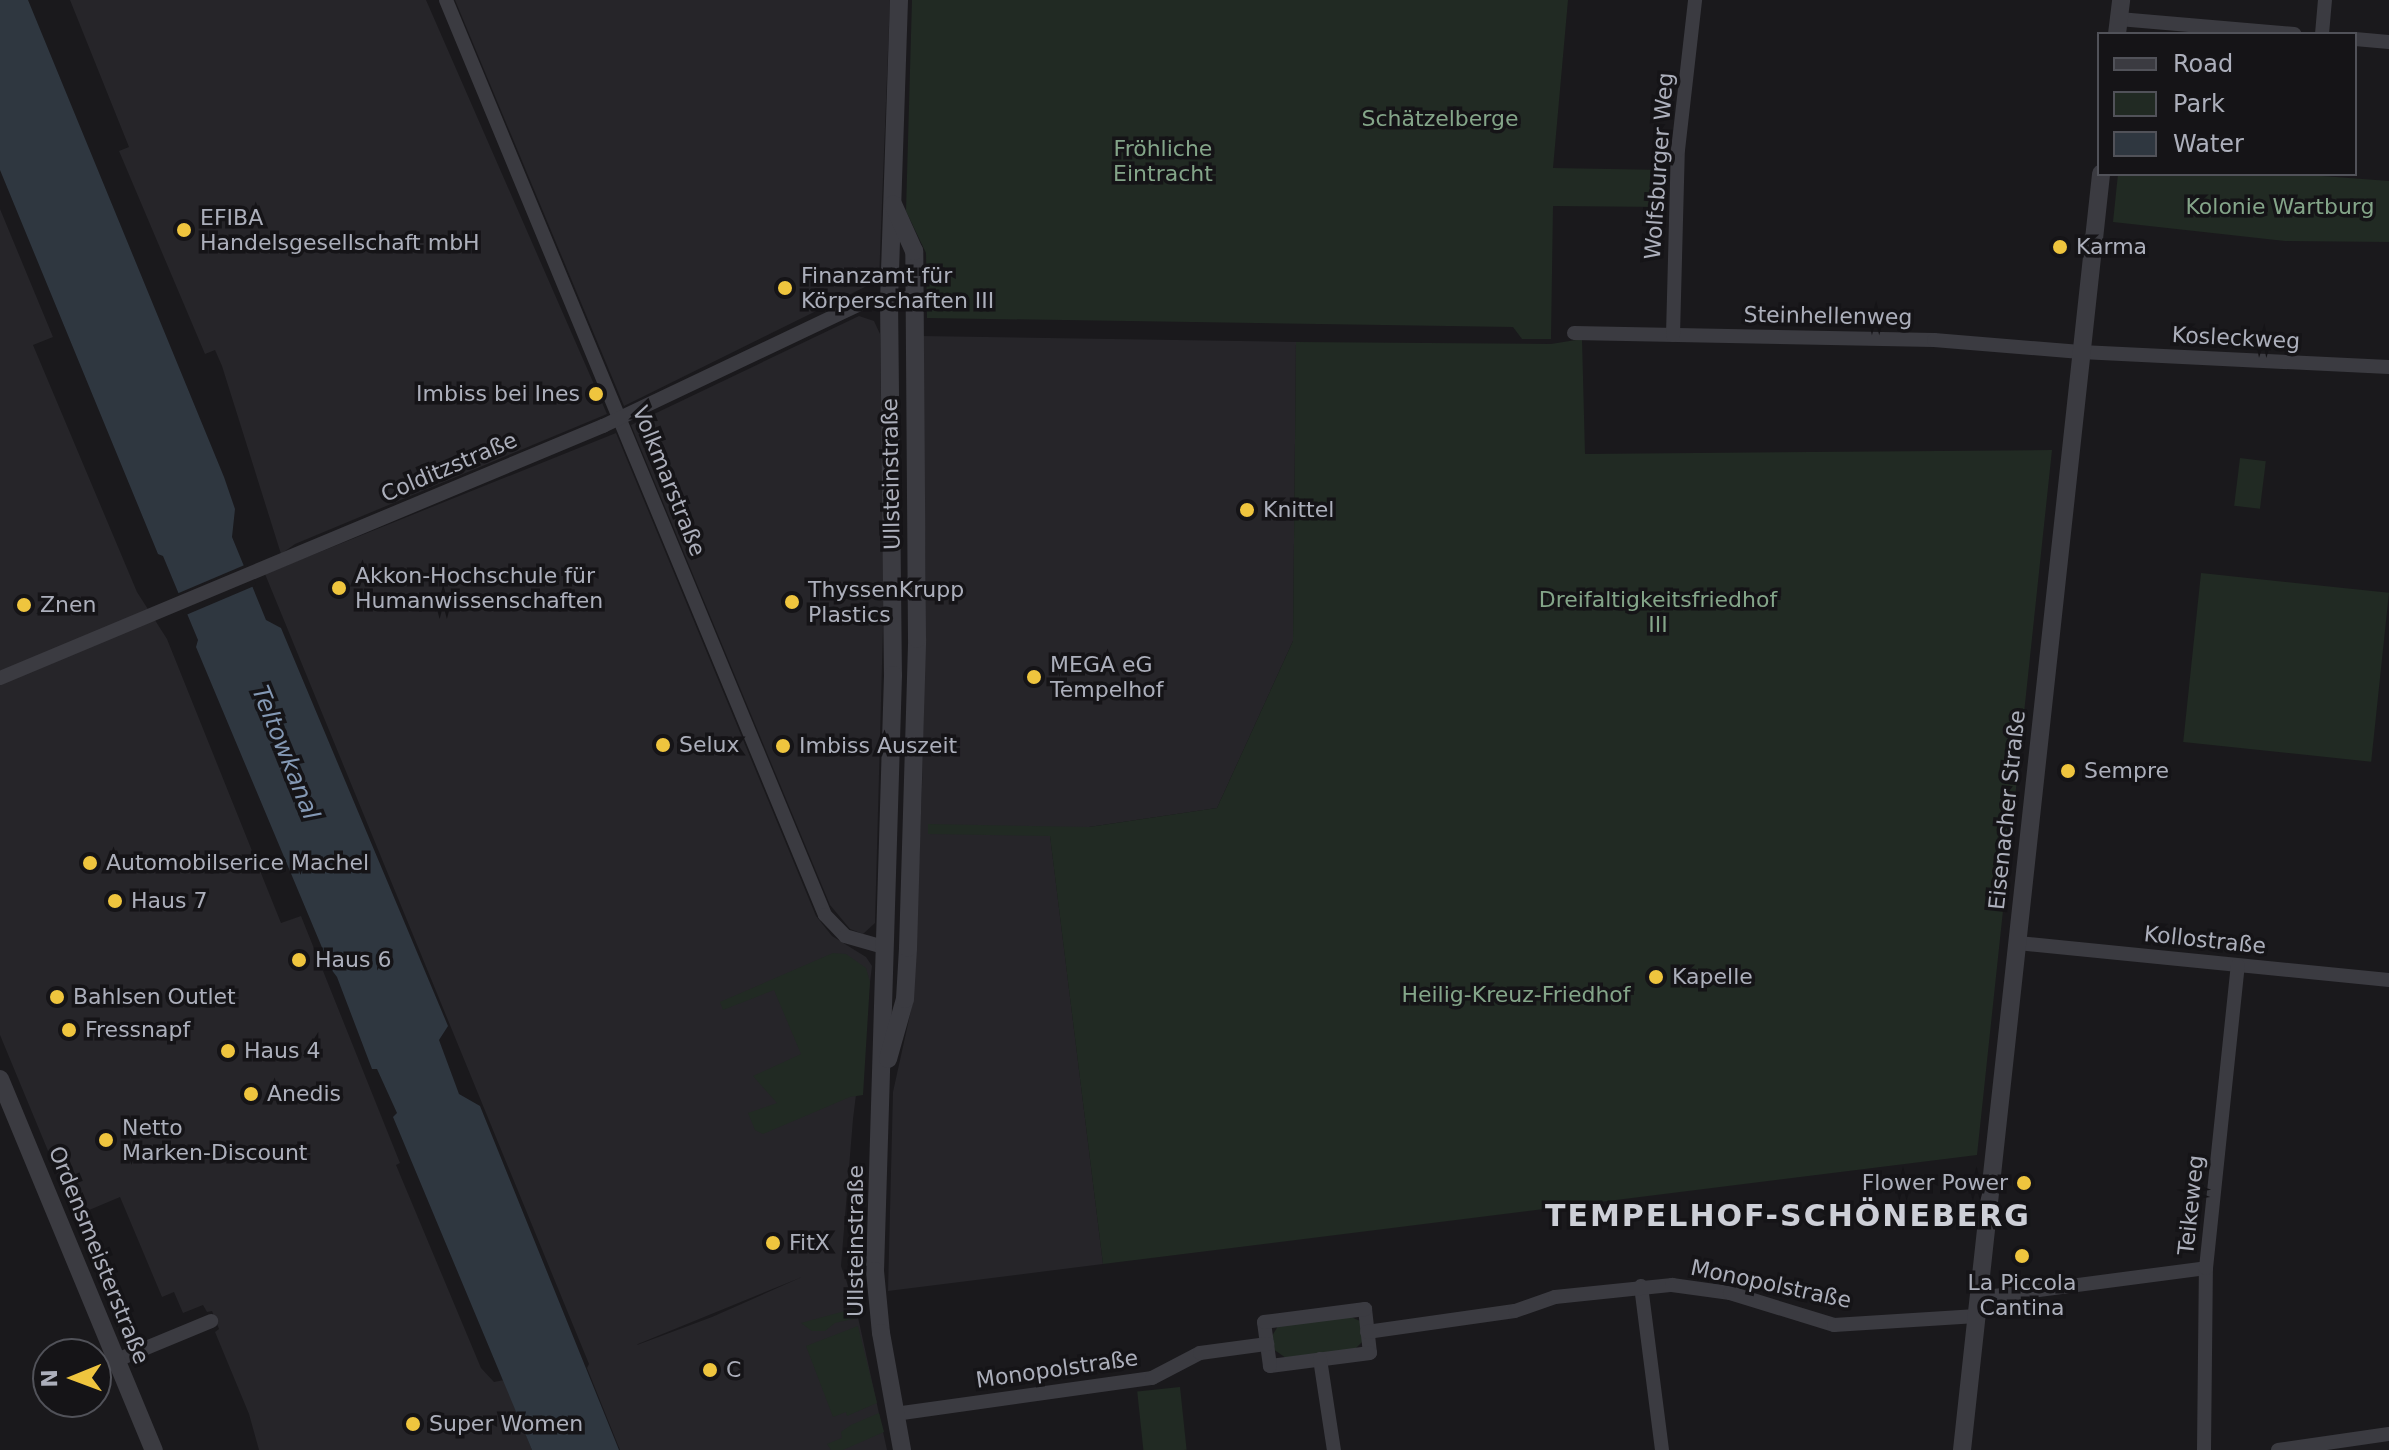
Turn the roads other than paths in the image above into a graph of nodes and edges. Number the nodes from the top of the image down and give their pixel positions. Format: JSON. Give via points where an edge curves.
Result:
{"nodes":[{"id":1,"x":446,"y":0,"type":"edge"},
{"id":2,"x":899,"y":0,"type":"edge"},
{"id":3,"x":1695,"y":0,"type":"edge"},
{"id":4,"x":2325,"y":0,"type":"edge"},
{"id":5,"x":2119,"y":18,"type":"edge"},
{"id":6,"x":2272,"y":32,"type":"edge"},
{"id":7,"x":2322,"y":32,"type":"edge"},
{"id":8,"x":2357,"y":39,"type":"edge"},
{"id":9,"x":2389,"y":42,"type":"edge"},
{"id":10,"x":2101,"y":176,"type":"edge"},
{"id":11,"x":891,"y":202,"type":"junction"},
{"id":12,"x":913,"y":297,"type":"junction"},
{"id":13,"x":889,"y":298,"type":"junction"},
{"id":14,"x":1574,"y":333,"type":"dead end"},
{"id":15,"x":1673,"y":335,"type":"junction"},
{"id":16,"x":2081,"y":352,"type":"junction"},
{"id":17,"x":889,"y":360,"type":"junction"},
{"id":18,"x":913,"y":360,"type":"junction"},
{"id":19,"x":2389,"y":367,"type":"edge"},
{"id":20,"x":619,"y":419,"type":"junction"},
{"id":21,"x":0,"y":678,"type":"edge"},
{"id":22,"x":889,"y":798,"type":"junction"},
{"id":23,"x":914,"y":798,"type":"junction"},
{"id":24,"x":2018,"y":943,"type":"junction"},
{"id":25,"x":884,"y":947,"type":"junction"},
{"id":26,"x":908,"y":948,"type":"junction"},
{"id":27,"x":2238,"y":966,"type":"junction"},
{"id":28,"x":2389,"y":980,"type":"edge"},
{"id":29,"x":0,"y":1079,"type":"edge"},
{"id":30,"x":882,"y":1079,"type":"junction"},
{"id":31,"x":2206,"y":1268,"type":"junction"},
{"id":32,"x":1641,"y":1286,"type":"junction"},
{"id":33,"x":1978,"y":1307,"type":"junction"},
{"id":34,"x":211,"y":1321,"type":"dead end"},
{"id":35,"x":1367,"y":1332,"type":"junction"},
{"id":36,"x":1267,"y":1344,"type":"junction"},
{"id":37,"x":1320,"y":1359,"type":"junction"},
{"id":38,"x":117,"y":1360,"type":"junction"},
{"id":39,"x":895,"y":1414,"type":"junction"},
{"id":40,"x":2389,"y":1434,"type":"edge"},
{"id":41,"x":154,"y":1450,"type":"edge"},
{"id":42,"x":902,"y":1450,"type":"edge"},
{"id":43,"x":1334,"y":1450,"type":"edge"},
{"id":44,"x":1662,"y":1450,"type":"edge"},
{"id":45,"x":1962,"y":1450,"type":"edge"},
{"id":46,"x":2204,"y":1450,"type":"edge"},
{"id":47,"x":2278,"y":1450,"type":"edge"}],
"edges":[{"from":1,"to":20,"type":"street","name":"Volkmarstraße"},
{"from":2,"to":11,"type":"street","name":"Ullsteinstraße"},
{"from":3,"to":15,"type":"street","name":"Wolfsburger Weg","via":[[1678,150]]},
{"from":4,"to":7,"type":"street"},
{"from":5,"to":6,"type":"street"},
{"from":8,"to":9,"type":"street"},
{"from":10,"to":16,"type":"street","name":"Eisenacher Straße"},
{"from":11,"to":12,"type":"street","name":"Ullsteinstraße","via":[[914,251]]},
{"from":11,"to":13,"type":"street","name":"Ullsteinstraße"},
{"from":12,"to":13,"type":"street","name":"Colditzstraße"},
{"from":12,"to":18,"type":"street","name":"Ullsteinstraße"},
{"from":13,"to":17,"type":"street","name":"Ullsteinstraße"},
{"from":13,"to":20,"type":"street","name":"Colditzstraße","via":[[836,314]]},
{"from":14,"to":15,"type":"street","name":"Steinhellenweg"},
{"from":15,"to":16,"type":"street","name":"Steinhellenweg","via":[[1934,340]]},
{"from":16,"to":19,"type":"street","name":"Kosleckweg"},
{"from":16,"to":24,"type":"street","name":"Eisenacher Straße"},
{"from":17,"to":18,"type":"street"},
{"from":17,"to":22,"type":"street","name":"Ullsteinstraße"},
{"from":18,"to":23,"type":"street","name":"Ullsteinstraße"},
{"from":20,"to":21,"type":"street","name":"Colditzstraße"},
{"from":20,"to":25,"type":"street","name":"Volkmarstraße","via":[[825,915],[855,942]]},
{"from":22,"to":23,"type":"street"},
{"from":22,"to":25,"type":"street","name":"Ullsteinstraße"},
{"from":23,"to":26,"type":"street","name":"Ullsteinstraße"},
{"from":24,"to":27,"type":"street","name":"Kollostraße"},
{"from":24,"to":33,"type":"street","name":"Eisenacher Straße"},
{"from":25,"to":26,"type":"street"},
{"from":25,"to":30,"type":"street","name":"Ullsteinstraße"},
{"from":26,"to":30,"type":"street","name":"Ullsteinstraße","via":[[905,999]]},
{"from":27,"to":28,"type":"street","name":"Kollostraße"},
{"from":27,"to":31,"type":"street","name":"Teikeweg"},
{"from":29,"to":38,"type":"street","name":"Ordensmeisterstraße"},
{"from":30,"to":39,"type":"street","name":"Ullsteinstraße","via":[[875,1271]]},
{"from":31,"to":33,"type":"street","name":"Monopolstraße"},
{"from":31,"to":46,"type":"street","name":"Teikeweg"},
{"from":32,"to":33,"type":"street","name":"Monopolstraße","via":[[1704,1288],[1834,1325]]},
{"from":32,"to":35,"type":"street","name":"Monopolstraße"},
{"from":32,"to":44,"type":"street"},
{"from":33,"to":45,"type":"street","name":"Eisenacher Straße"},
{"from":34,"to":38,"type":"street"},
{"from":35,"to":36,"type":"street","via":[[1365,1309],[1264,1322]]},
{"from":35,"to":37,"type":"street","via":[[1370,1353]]},
{"from":36,"to":37,"type":"street","via":[[1270,1366]]},
{"from":36,"to":39,"type":"street","name":"Monopolstraße","via":[[1200,1353],[1152,1378]]},
{"from":37,"to":43,"type":"street"},
{"from":38,"to":41,"type":"street","name":"Ordensmeisterstraße"},
{"from":39,"to":42,"type":"street","name":"Ullsteinstraße"},
{"from":40,"to":47,"type":"street"}]}
